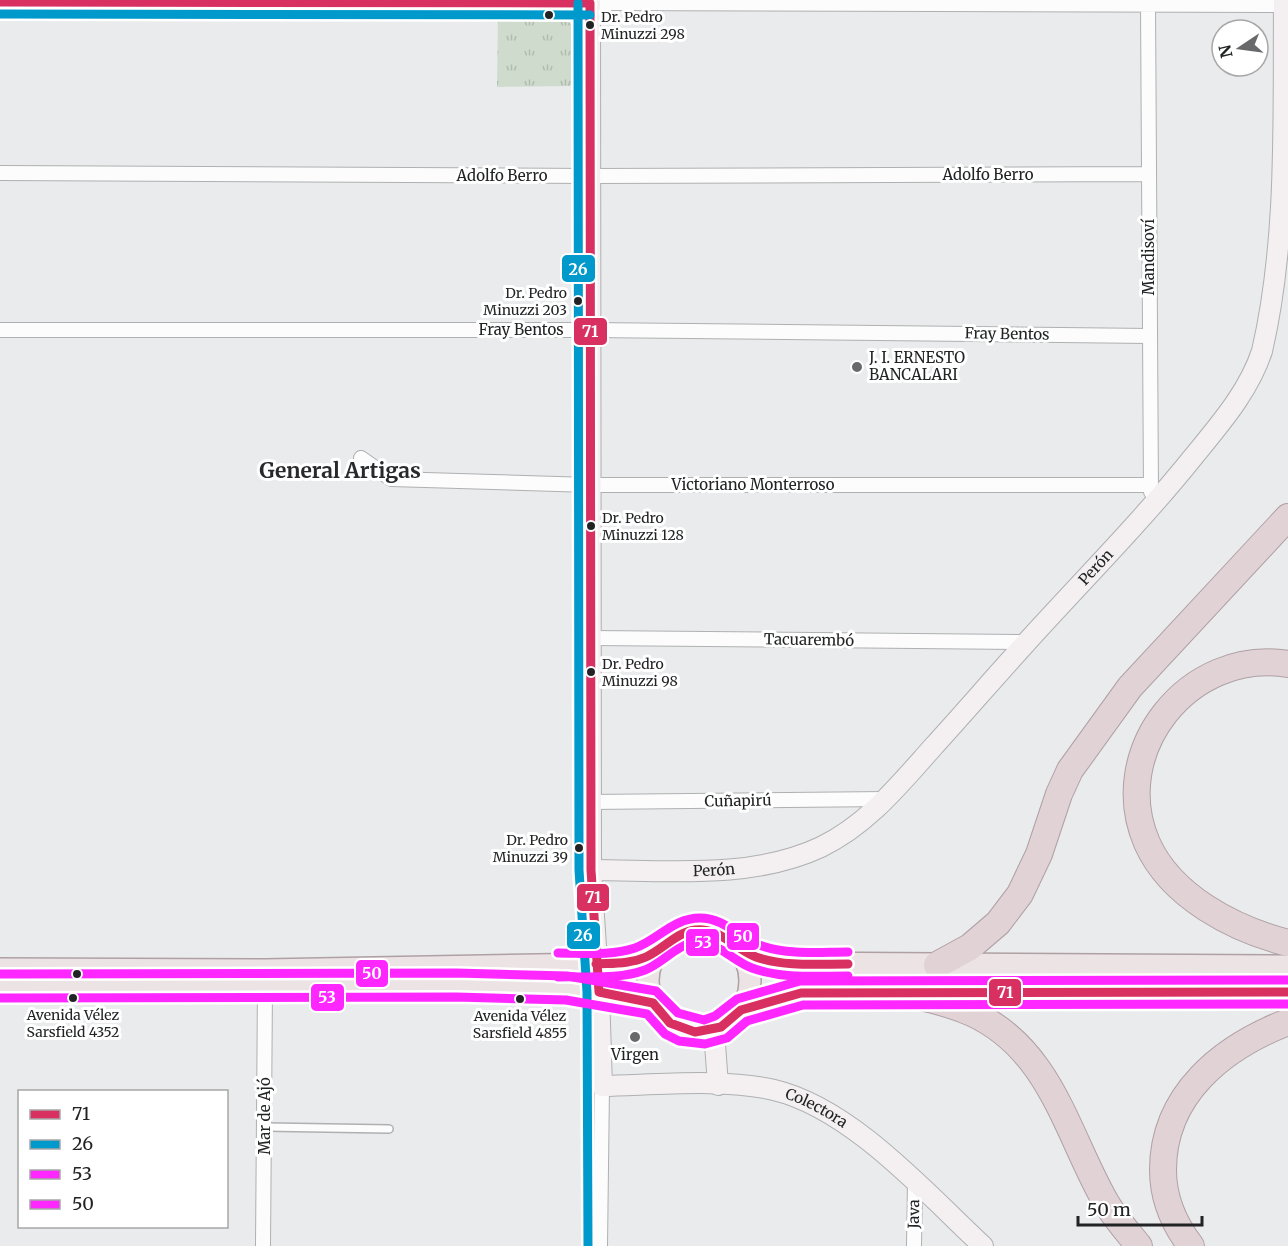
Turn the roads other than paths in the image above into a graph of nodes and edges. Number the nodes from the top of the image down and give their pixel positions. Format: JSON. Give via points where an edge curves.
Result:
{"nodes":[{"id":1,"x":101,"y":1,"type":"edge"},
{"id":2,"x":0,"y":2,"type":"edge"},
{"id":3,"x":364,"y":2,"type":"edge"},
{"id":4,"x":390,"y":2,"type":"edge"},
{"id":5,"x":692,"y":2,"type":"edge"},
{"id":6,"x":871,"y":2,"type":"edge"},
{"id":7,"x":1284,"y":2,"type":"edge"},
{"id":8,"x":590,"y":3,"type":"junction"},
{"id":9,"x":1148,"y":5,"type":"junction"},
{"id":10,"x":0,"y":173,"type":"edge"},
{"id":11,"x":1149,"y":174,"type":"junction"},
{"id":12,"x":590,"y":176,"type":"junction"},
{"id":13,"x":0,"y":330,"type":"edge"},
{"id":14,"x":590,"y":330,"type":"junction"},
{"id":15,"x":1150,"y":336,"type":"junction"},
{"id":16,"x":362,"y":458,"type":"dead end"},
{"id":17,"x":590,"y":485,"type":"junction"},
{"id":18,"x":1151,"y":485,"type":"junction"},
{"id":19,"x":1151,"y":509,"type":"junction"},
{"id":20,"x":1288,"y":517,"type":"edge"},
{"id":21,"x":591,"y":638,"type":"junction"},
{"id":22,"x":1027,"y":642,"type":"junction"},
{"id":23,"x":1288,"y":664,"type":"edge"},
{"id":24,"x":886,"y":799,"type":"junction"},
{"id":25,"x":590,"y":802,"type":"junction"},
{"id":26,"x":591,"y":870,"type":"junction"},
{"id":27,"x":1288,"y":943,"type":"edge"},
{"id":28,"x":738,"y":947,"type":"junction"},
{"id":29,"x":657,"y":951,"type":"junction"},
{"id":30,"x":596,"y":964,"type":"junction"},
{"id":31,"x":937,"y":965,"type":"junction"},
{"id":32,"x":1288,"y":966,"type":"edge"},
{"id":33,"x":0,"y":969,"type":"edge"},
{"id":34,"x":0,"y":986,"type":"edge"},
{"id":35,"x":265,"y":987,"type":"junction"},
{"id":36,"x":893,"y":991,"type":"junction"},
{"id":37,"x":599,"y":992,"type":"junction"},
{"id":38,"x":1288,"y":992,"type":"edge"},
{"id":39,"x":653,"y":1003,"type":"junction"},
{"id":40,"x":741,"y":1010,"type":"junction"},
{"id":41,"x":1288,"y":1022,"type":"edge"},
{"id":42,"x":714,"y":1030,"type":"junction"},
{"id":43,"x":718,"y":1085,"type":"junction"},
{"id":44,"x":602,"y":1086,"type":"junction"},
{"id":45,"x":265,"y":1127,"type":"junction"},
{"id":46,"x":389,"y":1129,"type":"dead end"},
{"id":47,"x":915,"y":1183,"type":"junction"},
{"id":48,"x":263,"y":1246,"type":"edge"},
{"id":49,"x":600,"y":1246,"type":"edge"},
{"id":50,"x":914,"y":1246,"type":"edge"},
{"id":51,"x":983,"y":1246,"type":"edge"},
{"id":52,"x":1139,"y":1246,"type":"edge"},
{"id":53,"x":1191,"y":1246,"type":"edge"}],
"edges":[{"from":1,"to":2,"type":"main road"},
{"from":1,"to":3,"type":"main road"},
{"from":3,"to":4,"type":"main road"},
{"from":4,"to":8,"type":"main road"},
{"from":5,"to":6,"type":"street"},
{"from":5,"to":8,"type":"street"},
{"from":6,"to":9,"type":"street"},
{"from":7,"to":9,"type":"street"},
{"from":7,"to":19,"type":"main road","name":"Perón","via":[[1284,220],[1275,306],[1261,355],[1242,392]]},
{"from":8,"to":12,"type":"main road"},
{"from":9,"to":11,"type":"street","name":"Mandisoví"},
{"from":10,"to":12,"type":"street","name":"Adolfo Berro"},
{"from":11,"to":12,"type":"street","name":"Adolfo Berro"},
{"from":11,"to":15,"type":"street","name":"Mandisoví"},
{"from":12,"to":14,"type":"main road"},
{"from":13,"to":14,"type":"street","name":"Fray Bentos"},
{"from":14,"to":15,"type":"street","name":"Fray Bentos"},
{"from":14,"to":17,"type":"main road"},
{"from":15,"to":18,"type":"street","name":"Mandisoví"},
{"from":16,"to":17,"type":"street","name":"Victoriano Monterroso","via":[[391,479]]},
{"from":17,"to":18,"type":"street","name":"Victoriano Monterroso"},
{"from":17,"to":21,"type":"main road"},
{"from":18,"to":19,"type":"street","name":"Mandisoví"},
{"from":19,"to":22,"type":"main road","name":"Perón"},
{"from":20,"to":31,"type":"highway","via":[[1130,687],[1070,770],[1025,884],[998,923],[970,946]]},
{"from":21,"to":22,"type":"street","name":"Tacuarembó"},
{"from":21,"to":25,"type":"main road"},
{"from":22,"to":24,"type":"main road","name":"Perón"},
{"from":23,"to":27,"type":"highway","via":[[1252,663],[1228,668],[1186,690],[1170,705],[1146,742],[1137,790],[1140,823],[1170,877],[1217,914]]},
{"from":24,"to":25,"type":"street","name":"Cuñapirú"},
{"from":24,"to":26,"type":"main road","name":"Perón","via":[[859,825],[834,840],[780,861],[707,870]]},
{"from":25,"to":26,"type":"main road"},
{"from":26,"to":30,"type":"main road"},
{"from":28,"to":29,"type":"main road","via":[[716,933],[690,930]]},
{"from":28,"to":31,"type":"main road","via":[[754,957],[779,963]]},
{"from":28,"to":40,"type":"main road","via":[[750,978]]},
{"from":29,"to":30,"type":"main road","via":[[638,960]]},
{"from":29,"to":39,"type":"main road","via":[[648,976]]},
{"from":30,"to":33,"type":"main road","via":[[265,970]]},
{"from":30,"to":37,"type":"main road"},
{"from":31,"to":32,"type":"main road"},
{"from":34,"to":35,"type":"main road"},
{"from":35,"to":37,"type":"main road","via":[[456,984]]},
{"from":35,"to":45,"type":"street","name":"Mar de Ajó"},
{"from":36,"to":38,"type":"main road"},
{"from":36,"to":40,"type":"main road","via":[[801,993]]},
{"from":36,"to":52,"type":"highway","via":[[974,1014],[1035,1062],[1073,1130],[1104,1199]]},
{"from":37,"to":39,"type":"main road"},
{"from":37,"to":44,"type":"main road"},
{"from":39,"to":42,"type":"main road","via":[[660,1014],[682,1029]]},
{"from":40,"to":42,"type":"main road"},
{"from":41,"to":53,"type":"highway","via":[[1247,1040],[1210,1067],[1183,1099],[1172,1120],[1163,1158],[1164,1188],[1172,1216]]},
{"from":42,"to":43,"type":"main road"},
{"from":43,"to":44,"type":"main road","name":"Colectora"},
{"from":43,"to":47,"type":"main road","name":"Colectora","via":[[773,1090],[817,1105],[857,1132]]},
{"from":44,"to":49,"type":"street"},
{"from":45,"to":46,"type":"lane"},
{"from":45,"to":48,"type":"street","name":"Mar de Ajó"},
{"from":47,"to":50,"type":"street","name":"Java"},
{"from":47,"to":51,"type":"main road","name":"Colectora"}]}
